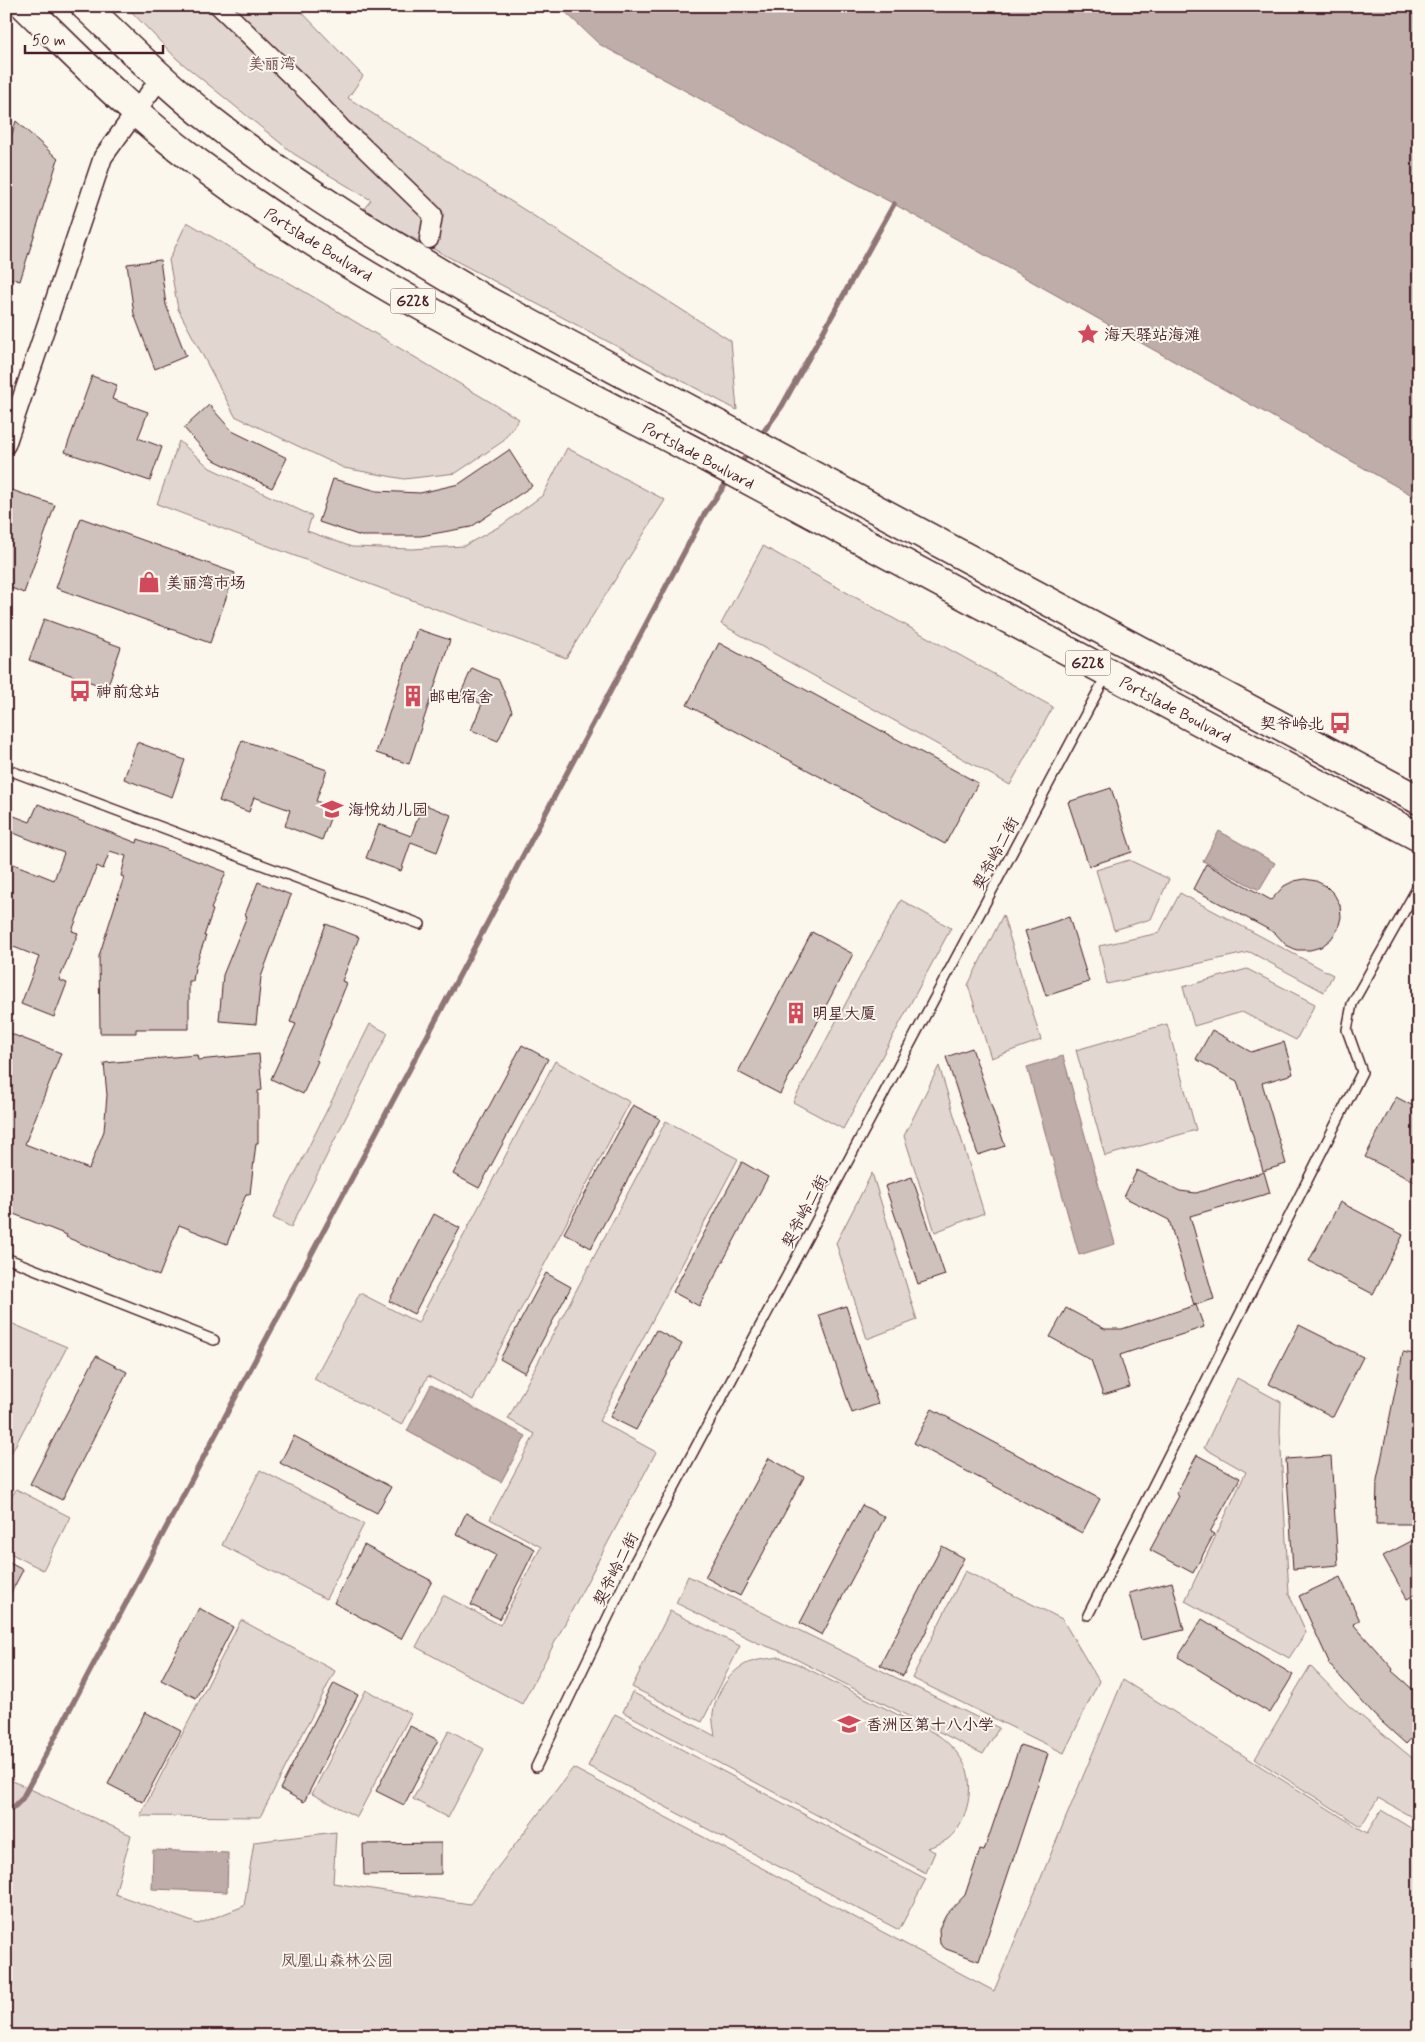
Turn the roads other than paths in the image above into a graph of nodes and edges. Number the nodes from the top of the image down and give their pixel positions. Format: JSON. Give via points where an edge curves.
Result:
{"nodes":[{"id":1,"x":25,"y":6,"type":"edge"},
{"id":2,"x":85,"y":6,"type":"edge"},
{"id":3,"x":219,"y":6,"type":"edge"},
{"id":4,"x":161,"y":77,"type":"junction"},
{"id":5,"x":134,"y":113,"type":"junction"},
{"id":6,"x":429,"y":239,"type":"dead end"},
{"id":7,"x":6,"y":445,"type":"edge"},
{"id":8,"x":1107,"y":673,"type":"junction"},
{"id":9,"x":6,"y":769,"type":"edge"},
{"id":10,"x":1419,"y":800,"type":"edge"},
{"id":11,"x":1419,"y":837,"type":"edge"},
{"id":12,"x":1419,"y":885,"type":"edge"},
{"id":13,"x":420,"y":924,"type":"dead end"},
{"id":14,"x":6,"y":1258,"type":"edge"},
{"id":15,"x":214,"y":1340,"type":"dead end"},
{"id":16,"x":1088,"y":1615,"type":"dead end"},
{"id":17,"x":536,"y":1766,"type":"dead end"}],
"edges":[{"from":1,"to":5,"type":"highway","name":"Portslade Boulvard","number":"G228"},
{"from":2,"to":4,"type":"highway","name":"Portslade Boulvard","number":"G228"},
{"from":3,"to":6,"type":"street","via":[[433,215]]},
{"from":4,"to":5,"type":"street"},
{"from":4,"to":10,"type":"highway","name":"Portslade Boulvard","number":"G228","via":[[211,120],[333,209],[482,298]]},
{"from":5,"to":7,"type":"street","via":[[103,157]]},
{"from":5,"to":8,"type":"highway","name":"Portslade Boulvard","number":"G228","via":[[251,202],[369,276],[465,331]]},
{"from":8,"to":11,"type":"highway","name":"Portslade Boulvard","number":"G228"},
{"from":8,"to":17,"type":"lane","name":"契爷岭二街","via":[[638,1556]]},
{"from":9,"to":13,"type":"lane"},
{"from":12,"to":16,"type":"lane","via":[[1352,1004],[1347,1030],[1362,1072]]},
{"from":14,"to":15,"type":"lane"}]}
